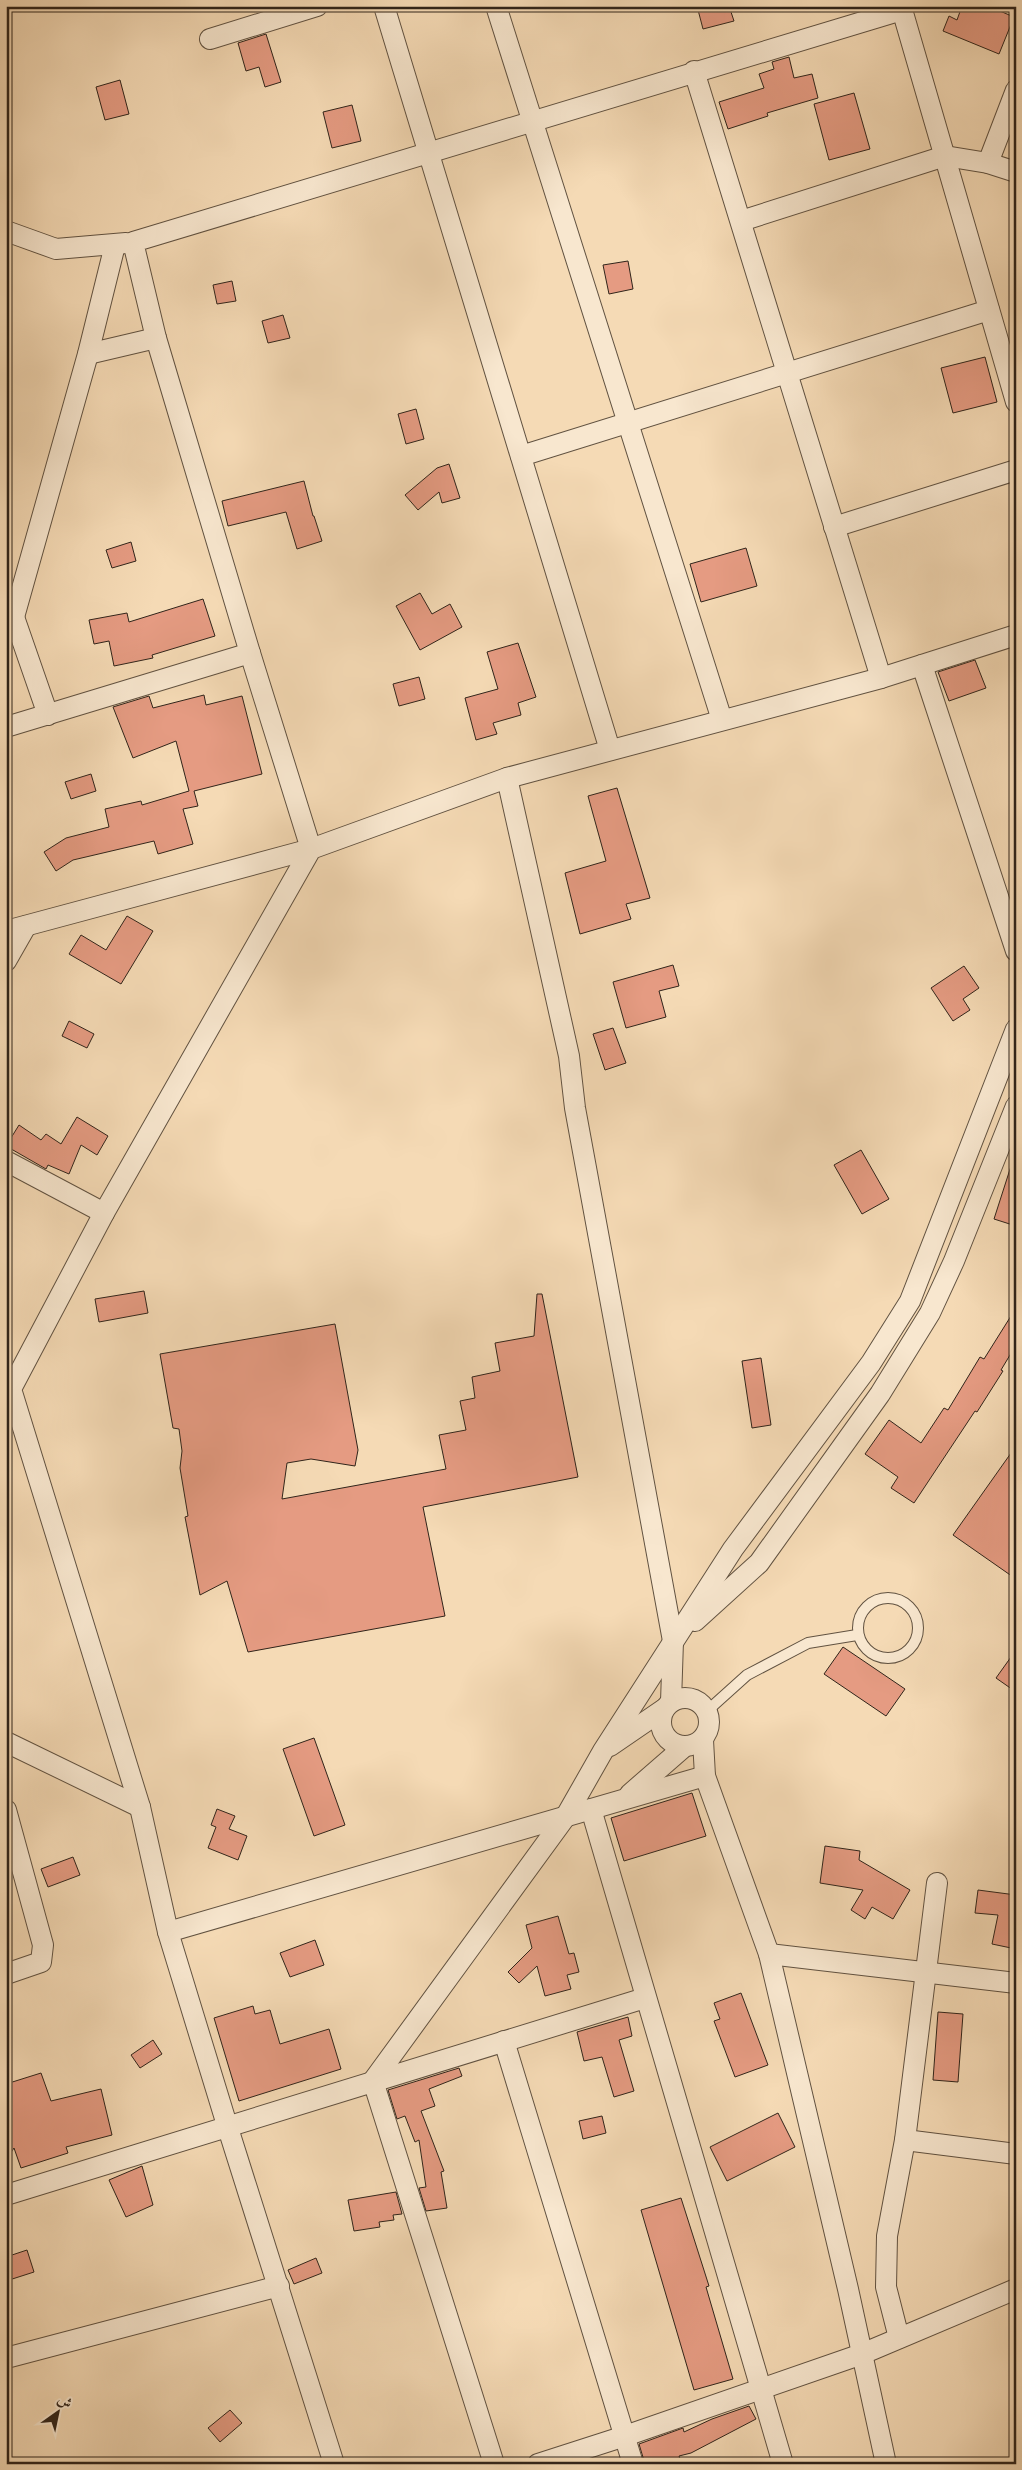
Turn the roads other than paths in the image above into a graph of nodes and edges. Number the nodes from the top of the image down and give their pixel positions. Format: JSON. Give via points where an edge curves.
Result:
{"nodes":[{"id":1,"x":317,"y":6,"type":"edge"},
{"id":2,"x":384,"y":6,"type":"edge"},
{"id":3,"x":496,"y":6,"type":"edge"},
{"id":4,"x":902,"y":8,"type":"edge"},
{"id":5,"x":210,"y":39,"type":"dead end"},
{"id":6,"x":694,"y":71,"type":"junction"},
{"id":7,"x":1016,"y":90,"type":"edge"},
{"id":8,"x":532,"y":121,"type":"junction"},
{"id":9,"x":430,"y":152,"type":"junction"},
{"id":10,"x":945,"y":156,"type":"junction"},
{"id":11,"x":988,"y":163,"type":"junction"},
{"id":12,"x":1016,"y":172,"type":"edge"},
{"id":13,"x":741,"y":221,"type":"junction"},
{"id":14,"x":6,"y":231,"type":"edge"},
{"id":15,"x":124,"y":244,"type":"junction"},
{"id":16,"x":989,"y":310,"type":"junction"},
{"id":17,"x":156,"y":338,"type":"junction"},
{"id":18,"x":88,"y":354,"type":"junction"},
{"id":19,"x":787,"y":372,"type":"junction"},
{"id":20,"x":1016,"y":402,"type":"edge"},
{"id":21,"x":628,"y":423,"type":"junction"},
{"id":22,"x":521,"y":456,"type":"junction"},
{"id":23,"x":1016,"y":470,"type":"edge"},
{"id":24,"x":834,"y":527,"type":"junction"},
{"id":25,"x":10,"y":626,"type":"edge"},
{"id":26,"x":1016,"y":635,"type":"edge"},
{"id":27,"x":250,"y":653,"type":"junction"},
{"id":28,"x":922,"y":665,"type":"junction"},
{"id":29,"x":881,"y":678,"type":"junction"},
{"id":30,"x":48,"y":715,"type":"junction"},
{"id":31,"x":722,"y":720,"type":"junction"},
{"id":32,"x":6,"y":727,"type":"edge"},
{"id":33,"x":610,"y":750,"type":"junction"},
{"id":34,"x":507,"y":778,"type":"junction"},
{"id":35,"x":312,"y":849,"type":"junction"},
{"id":36,"x":26,"y":926,"type":"junction"},
{"id":37,"x":6,"y":931,"type":"edge"},
{"id":38,"x":1016,"y":951,"type":"edge"},
{"id":39,"x":6,"y":961,"type":"edge"},
{"id":40,"x":1016,"y":1029,"type":"edge"},
{"id":41,"x":1016,"y":1106,"type":"edge"},
{"id":42,"x":6,"y":1161,"type":"edge"},
{"id":43,"x":104,"y":1213,"type":"junction"},
{"id":44,"x":9,"y":1388,"type":"edge"},
{"id":45,"x":857,"y":1635,"type":"junction"},
{"id":46,"x":673,"y":1641,"type":"junction"},
{"id":47,"x":668,"y":1705,"type":"junction"},
{"id":48,"x":707,"y":1711,"type":"junction"},
{"id":49,"x":703,"y":1740,"type":"junction"},
{"id":50,"x":6,"y":1742,"type":"edge"},
{"id":51,"x":684,"y":1747,"type":"junction"},
{"id":52,"x":603,"y":1751,"type":"junction"},
{"id":53,"x":705,"y":1776,"type":"junction"},
{"id":54,"x":625,"y":1799,"type":"junction"},
{"id":55,"x":140,"y":1807,"type":"junction"},
{"id":56,"x":591,"y":1809,"type":"junction"},
{"id":57,"x":6,"y":1810,"type":"edge"},
{"id":58,"x":566,"y":1816,"type":"junction"},
{"id":59,"x":937,"y":1883,"type":"dead end"},
{"id":60,"x":168,"y":1932,"type":"junction"},
{"id":61,"x":769,"y":1954,"type":"junction"},
{"id":62,"x":925,"y":1972,"type":"junction"},
{"id":63,"x":6,"y":1974,"type":"edge"},
{"id":64,"x":1016,"y":1983,"type":"edge"},
{"id":65,"x":645,"y":1998,"type":"junction"},
{"id":66,"x":504,"y":2042,"type":"junction"},
{"id":67,"x":373,"y":2081,"type":"junction"},
{"id":68,"x":227,"y":2125,"type":"junction"},
{"id":69,"x":905,"y":2140,"type":"junction"},
{"id":70,"x":1016,"y":2154,"type":"edge"},
{"id":71,"x":6,"y":2195,"type":"edge"},
{"id":72,"x":279,"y":2286,"type":"junction"},
{"id":73,"x":1016,"y":2289,"type":"edge"},
{"id":74,"x":898,"y":2338,"type":"junction"},
{"id":75,"x":862,"y":2354,"type":"junction"},
{"id":76,"x":6,"y":2358,"type":"edge"},
{"id":77,"x":761,"y":2390,"type":"junction"},
{"id":78,"x":625,"y":2436,"type":"junction"},
{"id":79,"x":334,"y":2464,"type":"edge"},
{"id":80,"x":494,"y":2464,"type":"edge"},
{"id":81,"x":538,"y":2464,"type":"edge"},
{"id":82,"x":633,"y":2464,"type":"edge"},
{"id":83,"x":783,"y":2464,"type":"edge"},
{"id":84,"x":886,"y":2464,"type":"edge"}],
"edges":[{"from":1,"to":5,"type":"street"},
{"from":2,"to":9,"type":"street"},
{"from":3,"to":8,"type":"street"},
{"from":4,"to":6,"type":"street"},
{"from":4,"to":10,"type":"street"},
{"from":6,"to":8,"type":"street"},
{"from":6,"to":13,"type":"street"},
{"from":7,"to":11,"type":"street"},
{"from":8,"to":9,"type":"street"},
{"from":8,"to":21,"type":"street"},
{"from":9,"to":15,"type":"street"},
{"from":9,"to":22,"type":"street"},
{"from":10,"to":11,"type":"street"},
{"from":10,"to":13,"type":"street"},
{"from":10,"to":16,"type":"street"},
{"from":11,"to":12,"type":"street"},
{"from":13,"to":19,"type":"street"},
{"from":14,"to":15,"type":"street","via":[[56,249]]},
{"from":15,"to":17,"type":"street"},
{"from":15,"to":18,"type":"street"},
{"from":16,"to":19,"type":"street"},
{"from":16,"to":20,"type":"street"},
{"from":17,"to":18,"type":"street"},
{"from":17,"to":27,"type":"street"},
{"from":18,"to":25,"type":"street"},
{"from":19,"to":21,"type":"street"},
{"from":19,"to":24,"type":"street"},
{"from":21,"to":22,"type":"street"},
{"from":21,"to":31,"type":"street"},
{"from":22,"to":33,"type":"street"},
{"from":23,"to":24,"type":"street"},
{"from":24,"to":29,"type":"street"},
{"from":25,"to":30,"type":"street"},
{"from":26,"to":28,"type":"street"},
{"from":27,"to":30,"type":"street"},
{"from":27,"to":35,"type":"street"},
{"from":28,"to":29,"type":"street"},
{"from":28,"to":38,"type":"street"},
{"from":29,"to":31,"type":"street"},
{"from":30,"to":32,"type":"street"},
{"from":31,"to":33,"type":"street"},
{"from":33,"to":34,"type":"street"},
{"from":34,"to":35,"type":"street"},
{"from":34,"to":46,"type":"street","via":[[569,1056],[575,1108]]},
{"from":35,"to":36,"type":"street"},
{"from":35,"to":43,"type":"street"},
{"from":36,"to":37,"type":"street"},
{"from":36,"to":39,"type":"street"},
{"from":40,"to":46,"type":"street","via":[[910,1301],[871,1363],[733,1549]]},
{"from":41,"to":46,"type":"street","via":[[930,1313],[880,1394],[759,1563]]},
{"from":42,"to":43,"type":"street"},
{"from":43,"to":44,"type":"street"},
{"from":44,"to":55,"type":"street"},
{"from":45,"to":45,"type":"lane","via":[[865,1649],[879,1658],[895,1658],[909,1651],[918,1637],[918,1621],[910,1607],[897,1598],[881,1598],[866,1605],[858,1619]]},
{"from":45,"to":48,"type":"lane","via":[[808,1644],[747,1675]]},
{"from":46,"to":47,"type":"street"},
{"from":46,"to":52,"type":"street"},
{"from":47,"to":48,"type":"street","via":[[681,1698],[691,1698]]},
{"from":47,"to":51,"type":"street","via":[[660,1718],[661,1729],[666,1738]]},
{"from":47,"to":52,"type":"street"},
{"from":48,"to":49,"type":"street","via":[[710,1721]]},
{"from":49,"to":51,"type":"street"},
{"from":49,"to":53,"type":"street"},
{"from":50,"to":55,"type":"street"},
{"from":51,"to":54,"type":"street"},
{"from":52,"to":58,"type":"street"},
{"from":53,"to":54,"type":"street"},
{"from":53,"to":61,"type":"street"},
{"from":54,"to":56,"type":"street"},
{"from":55,"to":60,"type":"street"},
{"from":56,"to":58,"type":"street"},
{"from":56,"to":65,"type":"street"},
{"from":57,"to":63,"type":"street","via":[[43,1945],[40,1962]]},
{"from":58,"to":60,"type":"street"},
{"from":58,"to":67,"type":"street"},
{"from":59,"to":62,"type":"street"},
{"from":60,"to":68,"type":"street"},
{"from":61,"to":62,"type":"street"},
{"from":61,"to":75,"type":"street"},
{"from":62,"to":64,"type":"street"},
{"from":62,"to":69,"type":"street"},
{"from":65,"to":66,"type":"street"},
{"from":65,"to":77,"type":"street"},
{"from":66,"to":67,"type":"street"},
{"from":66,"to":78,"type":"street"},
{"from":67,"to":68,"type":"street"},
{"from":67,"to":80,"type":"street"},
{"from":68,"to":71,"type":"street"},
{"from":68,"to":72,"type":"street"},
{"from":69,"to":70,"type":"street"},
{"from":69,"to":74,"type":"street","via":[[887,2236],[886,2287]]},
{"from":72,"to":76,"type":"street"},
{"from":72,"to":79,"type":"street"},
{"from":73,"to":74,"type":"street"},
{"from":74,"to":75,"type":"street"},
{"from":75,"to":77,"type":"street"},
{"from":75,"to":84,"type":"street"},
{"from":77,"to":78,"type":"street"},
{"from":77,"to":83,"type":"street"},
{"from":78,"to":81,"type":"street"},
{"from":78,"to":82,"type":"street"}]}
